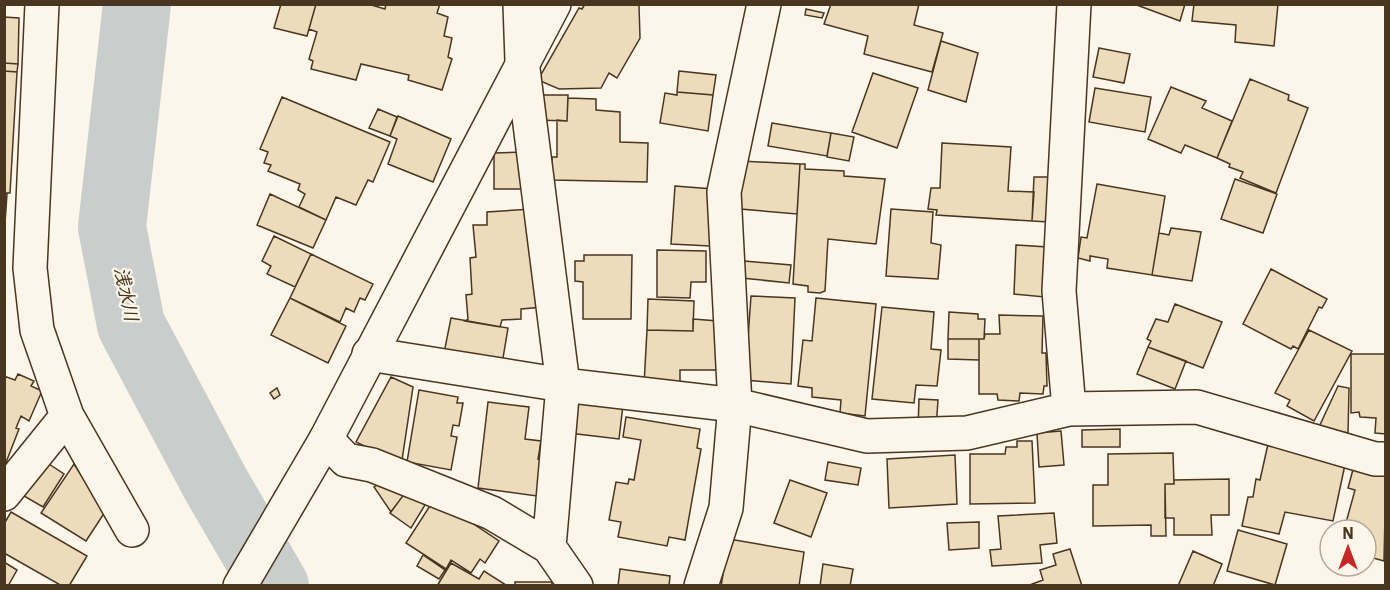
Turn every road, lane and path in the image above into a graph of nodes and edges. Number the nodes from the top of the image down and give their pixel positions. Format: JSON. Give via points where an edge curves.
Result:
{"nodes":[{"id":1,"x":42,"y":4,"type":"edge"},
{"id":2,"x":520,"y":4,"type":"edge"},
{"id":3,"x":554,"y":4,"type":"edge"},
{"id":4,"x":764,"y":4,"type":"edge"},
{"id":5,"x":1074,"y":4,"type":"edge"},
{"id":6,"x":522,"y":61,"type":"junction"},
{"id":7,"x":369,"y":354,"type":"junction"},
{"id":8,"x":563,"y":385,"type":"junction"},
{"id":9,"x":735,"y":405,"type":"junction"},
{"id":10,"x":1068,"y":410,"type":"junction"},
{"id":11,"x":67,"y":416,"type":"junction"},
{"id":12,"x":321,"y":446,"type":"junction"},
{"id":13,"x":1386,"y":459,"type":"edge"},
{"id":14,"x":4,"y":494,"type":"edge"},
{"id":15,"x":132,"y":530,"type":"dead end"},
{"id":16,"x":549,"y":547,"type":"junction"},
{"id":17,"x":240,"y":585,"type":"edge"},
{"id":18,"x":576,"y":585,"type":"edge"},
{"id":19,"x":701,"y":585,"type":"edge"}],
"edges":[{"from":1,"to":11,"type":"street","via":[[30,268],[37,330]]},
{"from":2,"to":6,"type":"street"},
{"from":3,"to":6,"type":"street"},
{"from":4,"to":9,"type":"street","via":[[724,192]]},
{"from":5,"to":10,"type":"street","via":[[1059,291]]},
{"from":6,"to":7,"type":"street"},
{"from":6,"to":8,"type":"street"},
{"from":7,"to":8,"type":"street"},
{"from":7,"to":12,"type":"street"},
{"from":8,"to":9,"type":"street"},
{"from":8,"to":16,"type":"street"},
{"from":9,"to":10,"type":"street","via":[[867,436],[967,433]]},
{"from":9,"to":19,"type":"street","via":[[726,508]]},
{"from":10,"to":13,"type":"street","via":[[1197,407]]},
{"from":11,"to":14,"type":"street"},
{"from":11,"to":15,"type":"street"},
{"from":12,"to":16,"type":"street","via":[[346,460],[372,465],[492,513]]},
{"from":12,"to":17,"type":"street"},
{"from":16,"to":18,"type":"street"}]}
